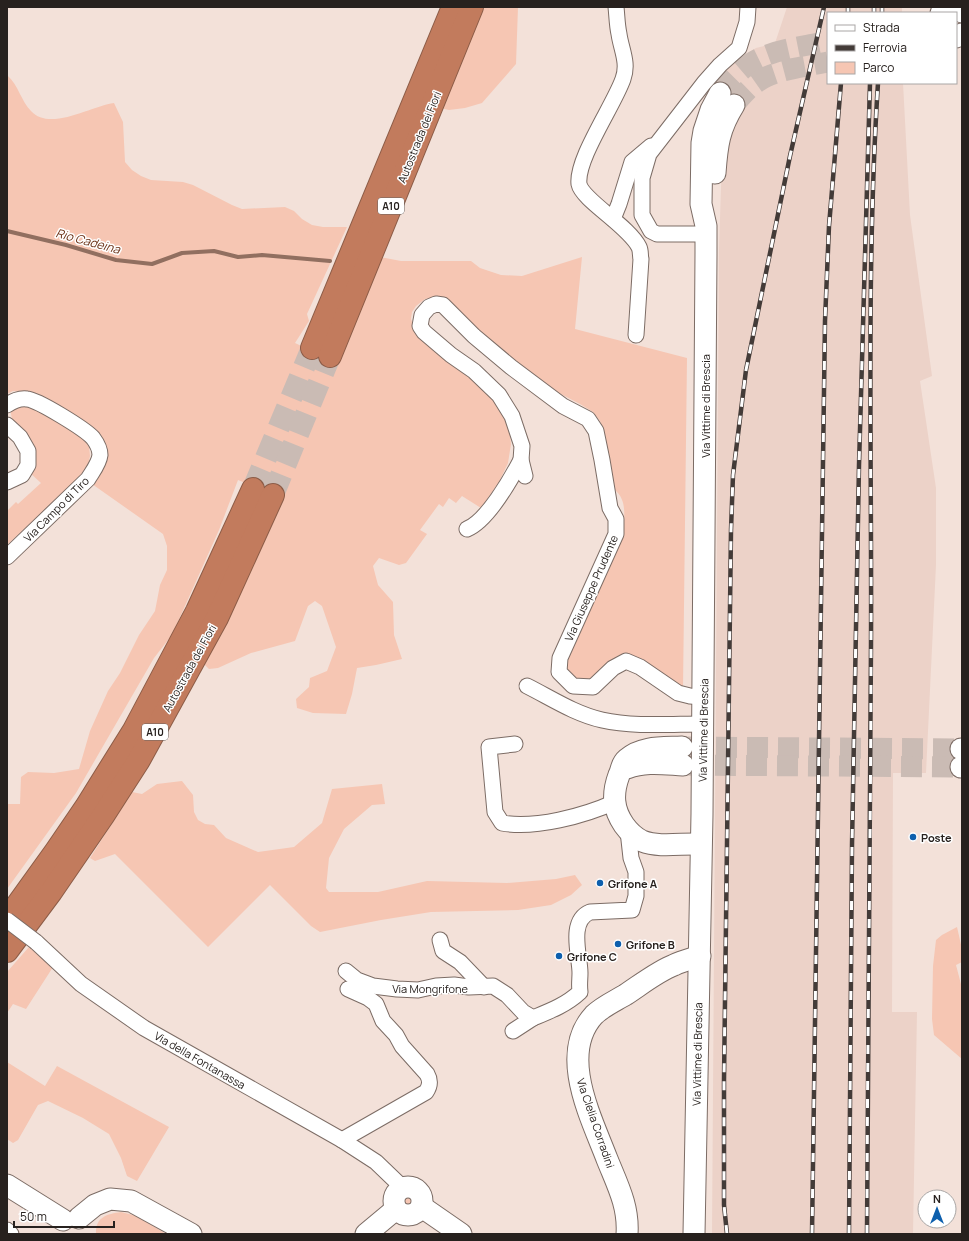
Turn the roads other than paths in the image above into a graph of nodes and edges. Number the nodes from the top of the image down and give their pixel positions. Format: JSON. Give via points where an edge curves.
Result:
{"nodes":[{"id":1,"x":453,"y":7,"type":"edge"},
{"id":2,"x":472,"y":7,"type":"edge"},
{"id":3,"x":616,"y":7,"type":"edge"},
{"id":4,"x":748,"y":7,"type":"edge"},
{"id":5,"x":432,"y":82,"type":"junction"},
{"id":6,"x":727,"y":99,"type":"tunnel mouth"},
{"id":7,"x":658,"y":140,"type":"junction"},
{"id":8,"x":613,"y":219,"type":"junction"},
{"id":9,"x":706,"y":230,"type":"junction"},
{"id":10,"x":636,"y":335,"type":"dead end"},
{"id":11,"x":321,"y":352,"type":"tunnel mouth"},
{"id":12,"x":7,"y":405,"type":"edge"},
{"id":13,"x":7,"y":425,"type":"edge"},
{"id":14,"x":521,"y":460,"type":"junction"},
{"id":15,"x":525,"y":476,"type":"dead end"},
{"id":16,"x":7,"y":482,"type":"edge"},
{"id":17,"x":467,"y":529,"type":"dead end"},
{"id":18,"x":7,"y":557,"type":"edge"},
{"id":19,"x":527,"y":686,"type":"dead end"},
{"id":20,"x":703,"y":697,"type":"junction"},
{"id":21,"x":703,"y":724,"type":"junction"},
{"id":22,"x":515,"y":744,"type":"dead end"},
{"id":23,"x":683,"y":756,"type":"tunnel mouth"},
{"id":24,"x":615,"y":802,"type":"junction"},
{"id":25,"x":628,"y":831,"type":"junction"},
{"id":26,"x":700,"y":844,"type":"junction"},
{"id":27,"x":7,"y":919,"type":"edge"},
{"id":28,"x":440,"y":940,"type":"dead end"},
{"id":29,"x":7,"y":950,"type":"edge"},
{"id":30,"x":700,"y":956,"type":"junction"},
{"id":31,"x":346,"y":971,"type":"dead end"},
{"id":32,"x":484,"y":988,"type":"junction"},
{"id":33,"x":348,"y":989,"type":"dead end"},
{"id":34,"x":533,"y":1018,"type":"junction"},
{"id":35,"x":513,"y":1031,"type":"dead end"},
{"id":36,"x":342,"y":1140,"type":"junction"},
{"id":37,"x":7,"y":1185,"type":"edge"},
{"id":38,"x":402,"y":1188,"type":"junction"},
{"id":39,"x":422,"y":1207,"type":"junction"},
{"id":40,"x":396,"y":1209,"type":"junction"},
{"id":41,"x":72,"y":1227,"type":"edge"},
{"id":42,"x":7,"y":1230,"type":"edge"},
{"id":43,"x":11,"y":1234,"type":"edge"},
{"id":44,"x":192,"y":1234,"type":"edge"},
{"id":45,"x":366,"y":1234,"type":"edge"},
{"id":46,"x":461,"y":1234,"type":"edge"},
{"id":47,"x":627,"y":1234,"type":"edge"},
{"id":48,"x":694,"y":1234,"type":"edge"}],
"edges":[{"from":1,"to":5,"type":"highway","name":"Autostrada dei Fiori","number":"A10"},
{"from":2,"to":5,"type":"highway","name":"Autostrada dei Fiori","number":"A10"},
{"from":3,"to":8,"type":"street","via":[[626,65],[623,78],[580,170],[579,185],[584,194]]},
{"from":4,"to":7,"type":"street","via":[[747,22],[739,48],[704,83]]},
{"from":5,"to":11,"type":"highway","name":"Autostrada dei Fiori","number":"A10"},
{"from":6,"to":9,"type":"street","name":"Via Vittime di Brescia","via":[[711,110],[703,137],[701,204]]},
{"from":7,"to":8,"type":"street","via":[[632,162]]},
{"from":7,"to":9,"type":"street","via":[[649,154],[642,178],[642,215],[647,226],[656,234]]},
{"from":8,"to":10,"type":"street","via":[[628,232],[640,248]]},
{"from":9,"to":20,"type":"street","name":"Via Vittime di Brescia"},
{"from":12,"to":18,"type":"street","name":"Via Campo di Tiro","via":[[23,399],[34,401],[88,433],[99,448],[100,454],[88,479]]},
{"from":13,"to":16,"type":"street","via":[[20,437],[28,451],[28,465],[22,475]]},
{"from":14,"to":15,"type":"street","name":"Via Giuseppe Prudente"},
{"from":14,"to":17,"type":"street","via":[[511,479],[480,521]]},
{"from":14,"to":20,"type":"street","name":"Via Giuseppe Prudente","via":[[522,446],[512,416],[499,395],[420,326],[422,315],[429,307],[443,305],[474,336],[511,367],[563,406],[588,419],[596,431],[610,508],[616,519],[616,534],[560,658],[559,672],[573,686],[593,687],[613,668],[626,661],[640,667],[678,693]]},
{"from":19,"to":21,"type":"street","via":[[584,715],[602,720]]},
{"from":20,"to":21,"type":"street","name":"Via Vittime di Brescia"},
{"from":21,"to":26,"type":"street","name":"Via Vittime di Brescia"},
{"from":22,"to":24,"type":"street","via":[[489,747],[495,812],[502,823],[538,824],[574,817]]},
{"from":23,"to":24,"type":"street","via":[[645,749],[626,759],[621,766]]},
{"from":24,"to":25,"type":"street","via":[[618,816]]},
{"from":25,"to":26,"type":"street","via":[[643,841],[657,844]]},
{"from":25,"to":34,"type":"street","via":[[631,858],[636,872],[636,896],[632,910],[590,912],[584,915],[576,938],[580,992],[552,1011]]},
{"from":26,"to":30,"type":"street","name":"Via Vittime di Brescia"},
{"from":27,"to":29,"type":"highway","name":"Autostrada dei Fiori","number":"A10","via":[[86,807],[134,730],[263,492],[217,618],[139,760],[51,892]]},
{"from":27,"to":36,"type":"street","name":"Via della Fontanassa","bridge":true,"via":[[82,984],[144,1028]]},
{"from":28,"to":32,"type":"street","via":[[443,951],[460,962]]},
{"from":30,"to":47,"type":"street","name":"Via Clelia Corradini","via":[[674,965],[596,1014],[582,1033],[578,1074],[596,1129],[626,1204]]},
{"from":30,"to":48,"type":"street","name":"Via Vittime di Brescia"},
{"from":31,"to":32,"type":"street","name":"Via Mongrifone","via":[[357,980],[373,986],[418,990],[454,985]]},
{"from":32,"to":34,"type":"street","name":"Via Mongrifone","via":[[493,986],[498,989]]},
{"from":33,"to":36,"type":"street","via":[[376,1004],[383,1021],[430,1079],[426,1092]]},
{"from":34,"to":35,"type":"street"},
{"from":36,"to":38,"type":"street","name":"Via della Fontanassa","via":[[376,1162]]},
{"from":37,"to":41,"type":"street"},
{"from":38,"to":39,"type":"street","via":[[410,1186],[418,1190],[423,1197]]},
{"from":38,"to":40,"type":"street","via":[[396,1193]]},
{"from":39,"to":40,"type":"street","via":[[410,1216]]},
{"from":39,"to":46,"type":"street"},
{"from":40,"to":45,"type":"street"},
{"from":41,"to":44,"type":"street","via":[[95,1205],[110,1199],[131,1201]]},
{"from":42,"to":43,"type":"street"}]}
